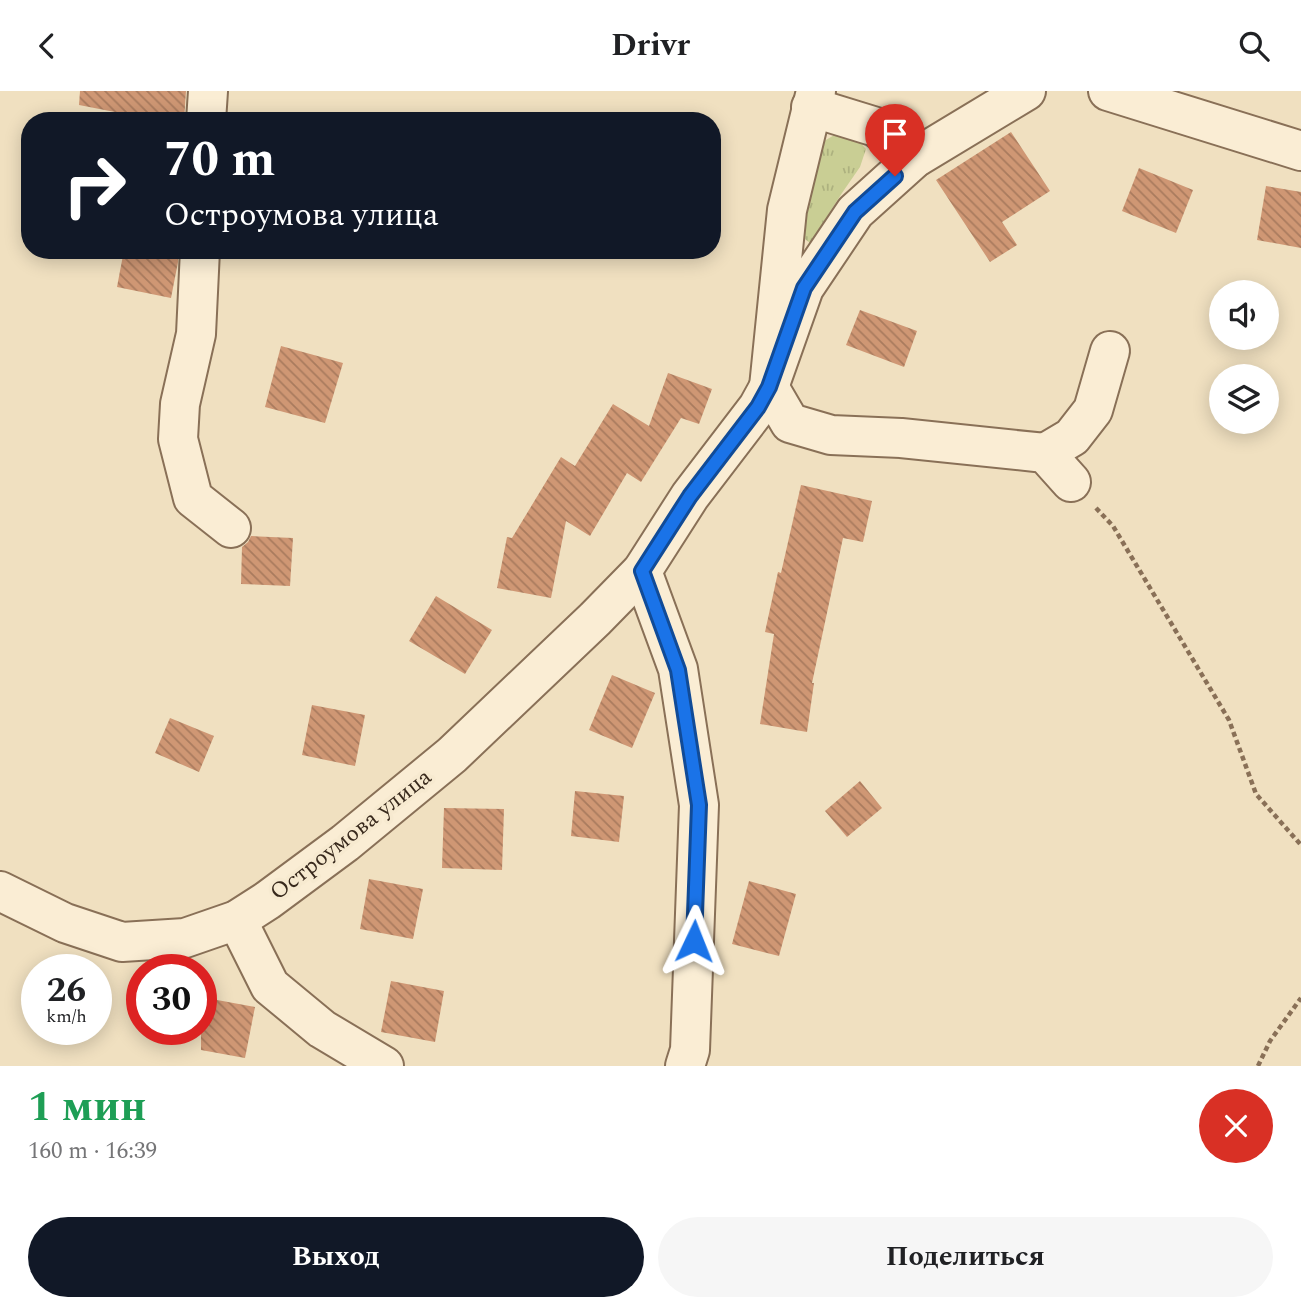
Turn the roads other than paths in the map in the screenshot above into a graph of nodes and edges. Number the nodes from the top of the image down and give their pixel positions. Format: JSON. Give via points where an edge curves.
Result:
{"nodes":[{"id":1,"x":208,"y":91,"type":"edge"},
{"id":2,"x":1026,"y":91,"type":"edge"},
{"id":3,"x":1108,"y":91,"type":"edge"},
{"id":4,"x":814,"y":99,"type":"edge"},
{"id":5,"x":207,"y":112,"type":"edge"},
{"id":6,"x":1301,"y":151,"type":"edge"},
{"id":7,"x":915,"y":158,"type":"junction"},
{"id":8,"x":200,"y":259,"type":"edge"},
{"id":9,"x":1110,"y":351,"type":"dead end"},
{"id":10,"x":769,"y":387,"type":"junction"},
{"id":11,"x":1045,"y":453,"type":"junction"},
{"id":12,"x":1071,"y":482,"type":"road end"},
{"id":13,"x":231,"y":528,"type":"dead end"},
{"id":14,"x":642,"y":571,"type":"junction"},
{"id":15,"x":0,"y":891,"type":"edge"},
{"id":16,"x":237,"y":920,"type":"junction"},
{"id":17,"x":384,"y":1066,"type":"edge"},
{"id":18,"x":684,"y":1066,"type":"edge"}],
"edges":[{"from":1,"to":5,"type":"street"},
{"from":2,"to":7,"type":"street","name":"Остроумова улица"},
{"from":3,"to":6,"type":"street"},
{"from":4,"to":7,"type":"street","via":[[876,127]]},
{"from":4,"to":10,"type":"street","via":[[787,210]]},
{"from":7,"to":10,"type":"street","name":"Остроумова улица","via":[[855,212],[804,288]]},
{"from":8,"to":13,"type":"street","via":[[196,334],[180,404],[178,439],[193,498]]},
{"from":9,"to":11,"type":"street","via":[[1093,409],[1072,436]]},
{"from":10,"to":11,"type":"street","via":[[790,423],[831,435]]},
{"from":10,"to":14,"type":"street","name":"Остроумова улица"},
{"from":11,"to":12,"type":"street"},
{"from":14,"to":16,"type":"street","name":"Остроумова улица","via":[[452,755],[345,843]]},
{"from":14,"to":18,"type":"street","via":[[678,670],[699,805],[690,1050]]},
{"from":15,"to":16,"type":"street","name":"Остроумова улица","via":[[65,923],[122,942],[185,937]]},
{"from":16,"to":17,"type":"street","via":[[270,986],[322,1029]]}]}
